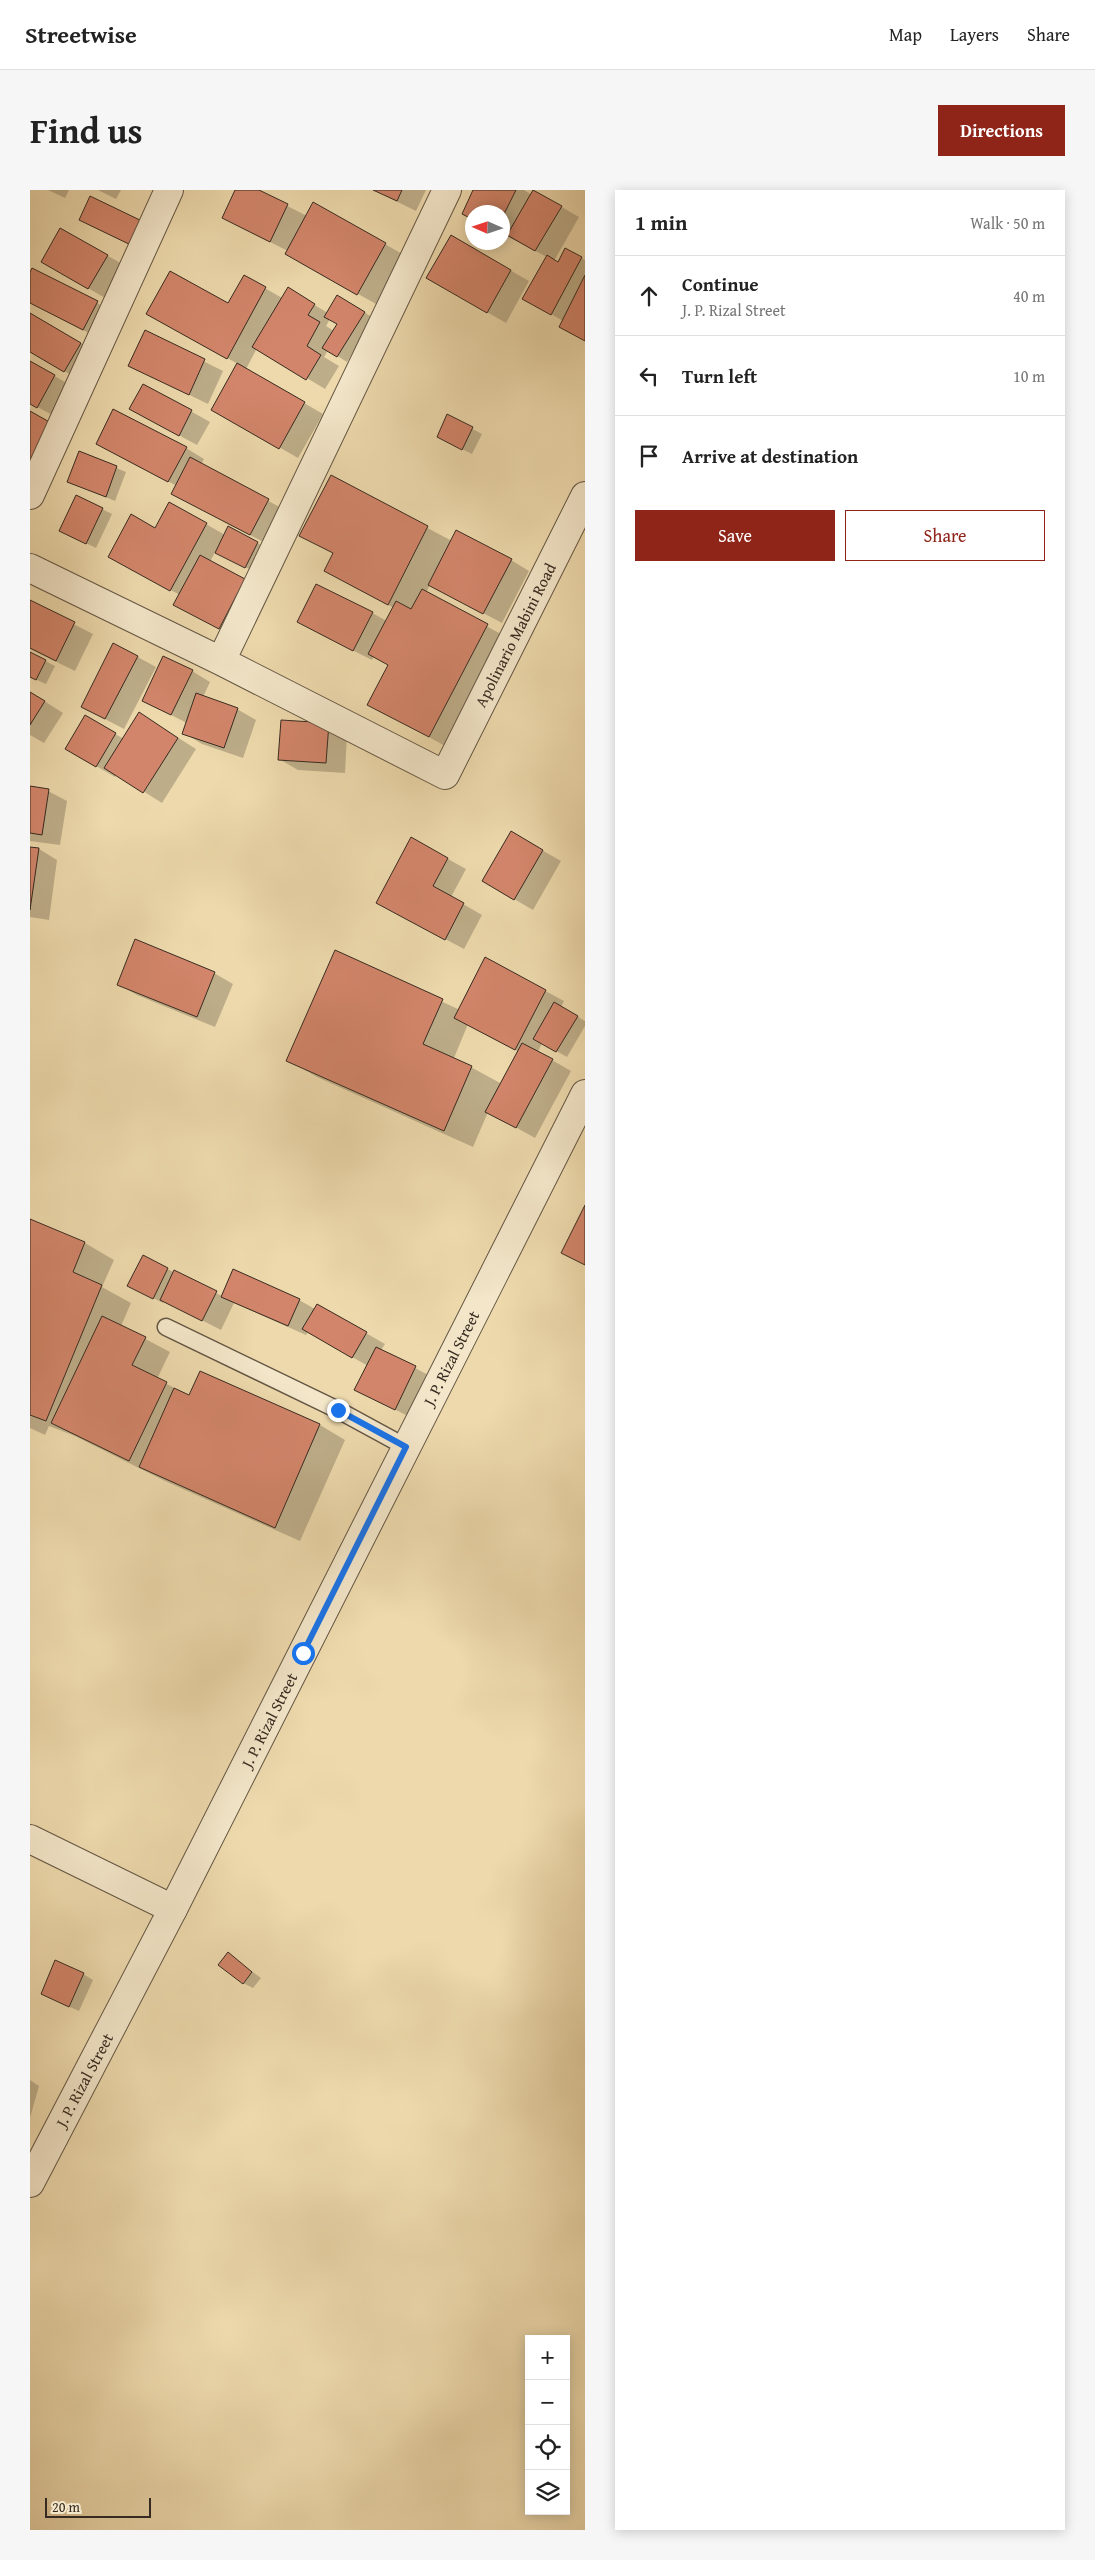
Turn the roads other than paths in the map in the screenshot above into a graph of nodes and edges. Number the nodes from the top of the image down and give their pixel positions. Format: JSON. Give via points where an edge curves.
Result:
{"nodes":[{"id":1,"x":169,"y":190,"type":"edge"},
{"id":2,"x":447,"y":190,"type":"edge"},
{"id":3,"x":30,"y":494,"type":"edge"},
{"id":4,"x":585,"y":496,"type":"edge"},
{"id":5,"x":30,"y":568,"type":"edge"},
{"id":6,"x":221,"y":661,"type":"junction"},
{"id":7,"x":585,"y":1094,"type":"edge"},
{"id":8,"x":166,"y":1327,"type":"dead end"},
{"id":9,"x":406,"y":1447,"type":"junction"},
{"id":10,"x":30,"y":1838,"type":"edge"},
{"id":11,"x":173,"y":1909,"type":"junction"},
{"id":12,"x":30,"y":2183,"type":"edge"}],
"edges":[{"from":1,"to":3,"type":"street"},
{"from":2,"to":6,"type":"street"},
{"from":4,"to":6,"type":"street","name":"Apolinario Mabini Road","via":[[445,774]]},
{"from":5,"to":6,"type":"street"},
{"from":7,"to":9,"type":"street","name":"J. P. Rizal Street"},
{"from":8,"to":9,"type":"lane","via":[[338,1410]]},
{"from":9,"to":11,"type":"street","name":"J. P. Rizal Street"},
{"from":10,"to":11,"type":"street"},
{"from":11,"to":12,"type":"street","name":"J. P. Rizal Street"}]}
